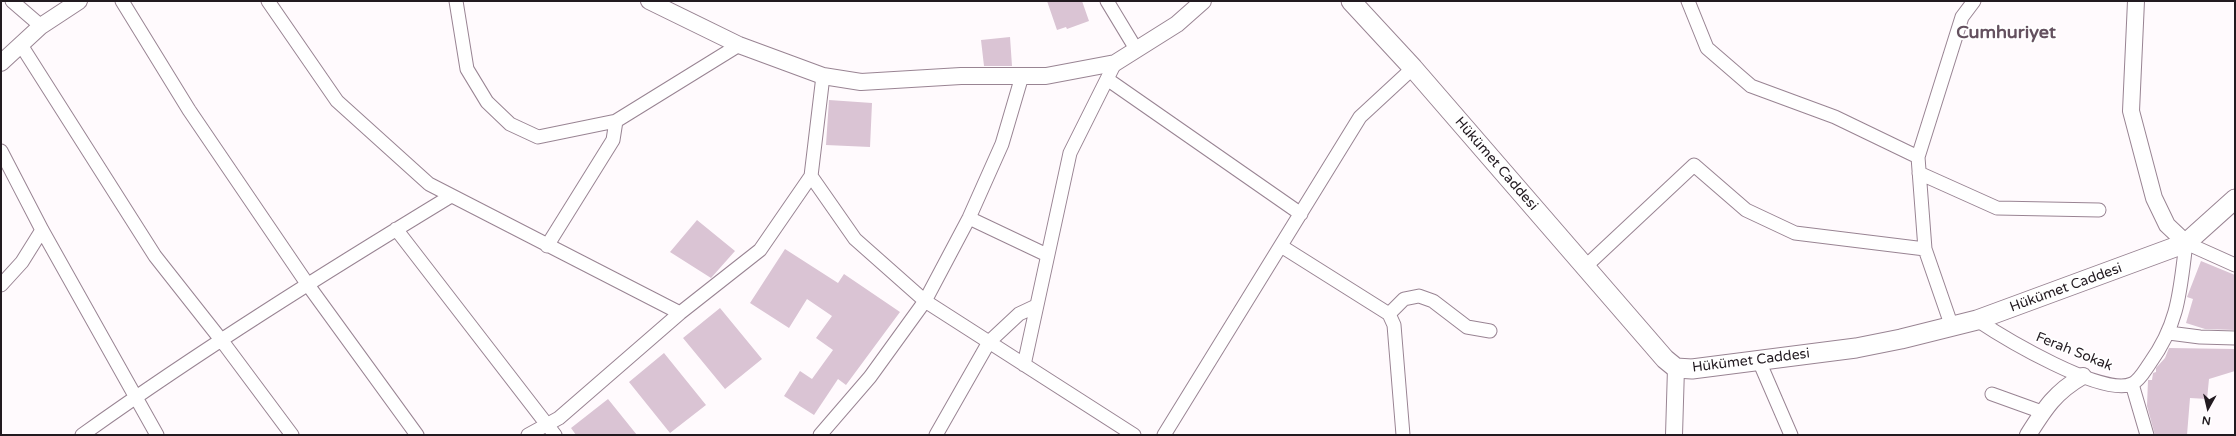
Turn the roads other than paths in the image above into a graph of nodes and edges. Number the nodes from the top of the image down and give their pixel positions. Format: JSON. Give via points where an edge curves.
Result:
{"nodes":[{"id":1,"x":12,"y":1,"type":"edge"},
{"id":2,"x":79,"y":1,"type":"edge"},
{"id":3,"x":122,"y":1,"type":"edge"},
{"id":4,"x":268,"y":1,"type":"edge"},
{"id":5,"x":456,"y":1,"type":"edge"},
{"id":6,"x":649,"y":1,"type":"edge"},
{"id":7,"x":1107,"y":1,"type":"edge"},
{"id":8,"x":1203,"y":1,"type":"edge"},
{"id":9,"x":1351,"y":1,"type":"edge"},
{"id":10,"x":1688,"y":1,"type":"edge"},
{"id":11,"x":1974,"y":1,"type":"edge"},
{"id":12,"x":2136,"y":1,"type":"edge"},
{"id":13,"x":41,"y":26,"type":"junction"},
{"id":14,"x":21,"y":45,"type":"junction"},
{"id":15,"x":739,"y":45,"type":"junction"},
{"id":16,"x":1136,"y":49,"type":"junction"},
{"id":17,"x":1115,"y":62,"type":"junction"},
{"id":18,"x":1,"y":63,"type":"edge"},
{"id":19,"x":1413,"y":68,"type":"junction"},
{"id":20,"x":823,"y":76,"type":"junction"},
{"id":21,"x":1022,"y":76,"type":"junction"},
{"id":22,"x":1107,"y":79,"type":"junction"},
{"id":23,"x":616,"y":121,"type":"junction"},
{"id":24,"x":1,"y":151,"type":"edge"},
{"id":25,"x":1918,"y":157,"type":"junction"},
{"id":26,"x":1919,"y":173,"type":"junction"},
{"id":27,"x":812,"y":176,"type":"junction"},
{"id":28,"x":451,"y":196,"type":"junction"},
{"id":29,"x":2235,"y":199,"type":"edge"},
{"id":30,"x":2099,"y":210,"type":"dead end"},
{"id":31,"x":1301,"y":214,"type":"junction"},
{"id":32,"x":969,"y":218,"type":"junction"},
{"id":33,"x":42,"y":230,"type":"junction"},
{"id":34,"x":396,"y":230,"type":"junction"},
{"id":35,"x":2186,"y":243,"type":"junction"},
{"id":36,"x":547,"y":246,"type":"junction"},
{"id":37,"x":1281,"y":246,"type":"junction"},
{"id":38,"x":1925,"y":249,"type":"junction"},
{"id":39,"x":1047,"y":255,"type":"junction"},
{"id":40,"x":2235,"y":265,"type":"edge"},
{"id":41,"x":1585,"y":267,"type":"junction"},
{"id":42,"x":1,"y":285,"type":"edge"},
{"id":43,"x":308,"y":285,"type":"junction"},
{"id":44,"x":926,"y":301,"type":"junction"},
{"id":45,"x":1036,"y":306,"type":"junction"},
{"id":46,"x":680,"y":313,"type":"junction"},
{"id":47,"x":1389,"y":314,"type":"junction"},
{"id":48,"x":1978,"y":320,"type":"junction"},
{"id":49,"x":1952,"y":327,"type":"junction"},
{"id":50,"x":1490,"y":331,"type":"dead end"},
{"id":51,"x":2170,"y":333,"type":"junction"},
{"id":52,"x":2235,"y":338,"type":"edge"},
{"id":53,"x":222,"y":341,"type":"junction"},
{"id":54,"x":989,"y":342,"type":"junction"},
{"id":55,"x":1759,"y":360,"type":"junction"},
{"id":56,"x":1024,"y":365,"type":"junction"},
{"id":57,"x":1676,"y":368,"type":"junction"},
{"id":58,"x":2083,"y":376,"type":"junction"},
{"id":59,"x":2132,"y":384,"type":"junction"},
{"id":60,"x":1992,"y":394,"type":"dead end"},
{"id":61,"x":135,"y":397,"type":"junction"},
{"id":62,"x":2042,"y":412,"type":"junction"},
{"id":63,"x":551,"y":430,"type":"edge"},
{"id":64,"x":82,"y":435,"type":"edge"},
{"id":65,"x":157,"y":435,"type":"edge"},
{"id":66,"x":292,"y":435,"type":"edge"},
{"id":67,"x":417,"y":435,"type":"edge"},
{"id":68,"x":528,"y":435,"type":"edge"},
{"id":69,"x":820,"y":435,"type":"edge"},
{"id":70,"x":936,"y":435,"type":"edge"},
{"id":71,"x":1134,"y":435,"type":"edge"},
{"id":72,"x":1164,"y":435,"type":"edge"},
{"id":73,"x":1403,"y":435,"type":"edge"},
{"id":74,"x":1674,"y":435,"type":"edge"},
{"id":75,"x":1790,"y":435,"type":"edge"},
{"id":76,"x":2028,"y":435,"type":"edge"},
{"id":77,"x":2147,"y":435,"type":"edge"}],
"edges":[{"from":1,"to":13,"type":"street"},
{"from":2,"to":13,"type":"street"},
{"from":3,"to":43,"type":"street","via":[[189,110]]},
{"from":4,"to":28,"type":"street","via":[[337,101],[429,184]]},
{"from":5,"to":23,"type":"street","via":[[467,69],[487,102],[510,124],[538,137]]},
{"from":6,"to":15,"type":"street"},
{"from":7,"to":16,"type":"street"},
{"from":8,"to":16,"type":"street","via":[[1177,24]]},
{"from":9,"to":19,"type":"main road","name":"Hükümet Caddesi"},
{"from":10,"to":25,"type":"street","via":[[1707,48],[1751,86],[1836,117]]},
{"from":11,"to":25,"type":"street","via":[[1962,17]]},
{"from":12,"to":35,"type":"street","via":[[2131,111],[2154,198],[2168,225]]},
{"from":13,"to":14,"type":"street"},
{"from":14,"to":18,"type":"street"},
{"from":14,"to":53,"type":"street","via":[[155,256]]},
{"from":15,"to":20,"type":"street"},
{"from":15,"to":23,"type":"street"},
{"from":16,"to":17,"type":"street"},
{"from":17,"to":21,"type":"street","via":[[1046,76]]},
{"from":17,"to":22,"type":"street"},
{"from":19,"to":31,"type":"street","via":[[1360,117]]},
{"from":19,"to":41,"type":"main road","name":"Hükümet Caddesi"},
{"from":20,"to":21,"type":"street","via":[[861,82],[961,76]]},
{"from":20,"to":27,"type":"street"},
{"from":21,"to":32,"type":"street","via":[[1002,144]]},
{"from":22,"to":31,"type":"street"},
{"from":22,"to":39,"type":"street","via":[[1070,153]]},
{"from":23,"to":36,"type":"street","via":[[613,140]]},
{"from":24,"to":33,"type":"street"},
{"from":25,"to":26,"type":"street"},
{"from":26,"to":30,"type":"street","via":[[1997,208]]},
{"from":26,"to":38,"type":"street"},
{"from":27,"to":44,"type":"street","via":[[855,239]]},
{"from":27,"to":46,"type":"street","via":[[760,250]]},
{"from":28,"to":34,"type":"street"},
{"from":28,"to":36,"type":"street"},
{"from":29,"to":35,"type":"main road","name":"Hükümet Caddesi"},
{"from":31,"to":37,"type":"street"},
{"from":32,"to":39,"type":"street"},
{"from":32,"to":44,"type":"street"},
{"from":33,"to":42,"type":"street","via":[[22,262]]},
{"from":33,"to":61,"type":"street"},
{"from":34,"to":43,"type":"street"},
{"from":34,"to":63,"type":"street"},
{"from":35,"to":40,"type":"street"},
{"from":35,"to":48,"type":"main road","name":"Hükümet Caddesi"},
{"from":35,"to":51,"type":"street","via":[[2177,311]]},
{"from":36,"to":46,"type":"street"},
{"from":37,"to":47,"type":"street"},
{"from":37,"to":72,"type":"street"},
{"from":38,"to":41,"type":"street","via":[[1795,233],[1746,210],[1694,165]]},
{"from":38,"to":49,"type":"street"},
{"from":39,"to":45,"type":"street"},
{"from":41,"to":57,"type":"main road","name":"Hükümet Caddesi","via":[[1665,359]]},
{"from":43,"to":53,"type":"street"},
{"from":43,"to":67,"type":"street"},
{"from":44,"to":54,"type":"street"},
{"from":44,"to":69,"type":"street","via":[[870,377]]},
{"from":45,"to":54,"type":"street","via":[[1019,314]]},
{"from":45,"to":56,"type":"street"},
{"from":46,"to":63,"type":"street","via":[[559,418]]},
{"from":47,"to":50,"type":"street","via":[[1404,299],[1419,296],[1433,301],[1467,327]]},
{"from":47,"to":73,"type":"street","via":[[1394,325]]},
{"from":48,"to":49,"type":"main road","name":"Hükümet Caddesi"},
{"from":48,"to":58,"type":"street","name":"Ferah Sokak","via":[[2024,349]]},
{"from":49,"to":55,"type":"main road","name":"Hükümet Caddesi","via":[[1856,348]]},
{"from":51,"to":52,"type":"street"},
{"from":51,"to":59,"type":"street","via":[[2142,375]]},
{"from":53,"to":61,"type":"street"},
{"from":53,"to":66,"type":"street"},
{"from":54,"to":56,"type":"street"},
{"from":54,"to":70,"type":"street"},
{"from":55,"to":57,"type":"main road","name":"Hükümet Caddesi","via":[[1692,369]]},
{"from":55,"to":75,"type":"street"},
{"from":56,"to":71,"type":"street"},
{"from":57,"to":74,"type":"street"},
{"from":58,"to":59,"type":"street","name":"Ferah Sokak","via":[[2116,386]]},
{"from":58,"to":62,"type":"street","via":[[2064,387]]},
{"from":59,"to":77,"type":"street"},
{"from":60,"to":62,"type":"street"},
{"from":61,"to":64,"type":"street"},
{"from":61,"to":65,"type":"street"},
{"from":62,"to":76,"type":"street"},
{"from":63,"to":68,"type":"street"}]}
